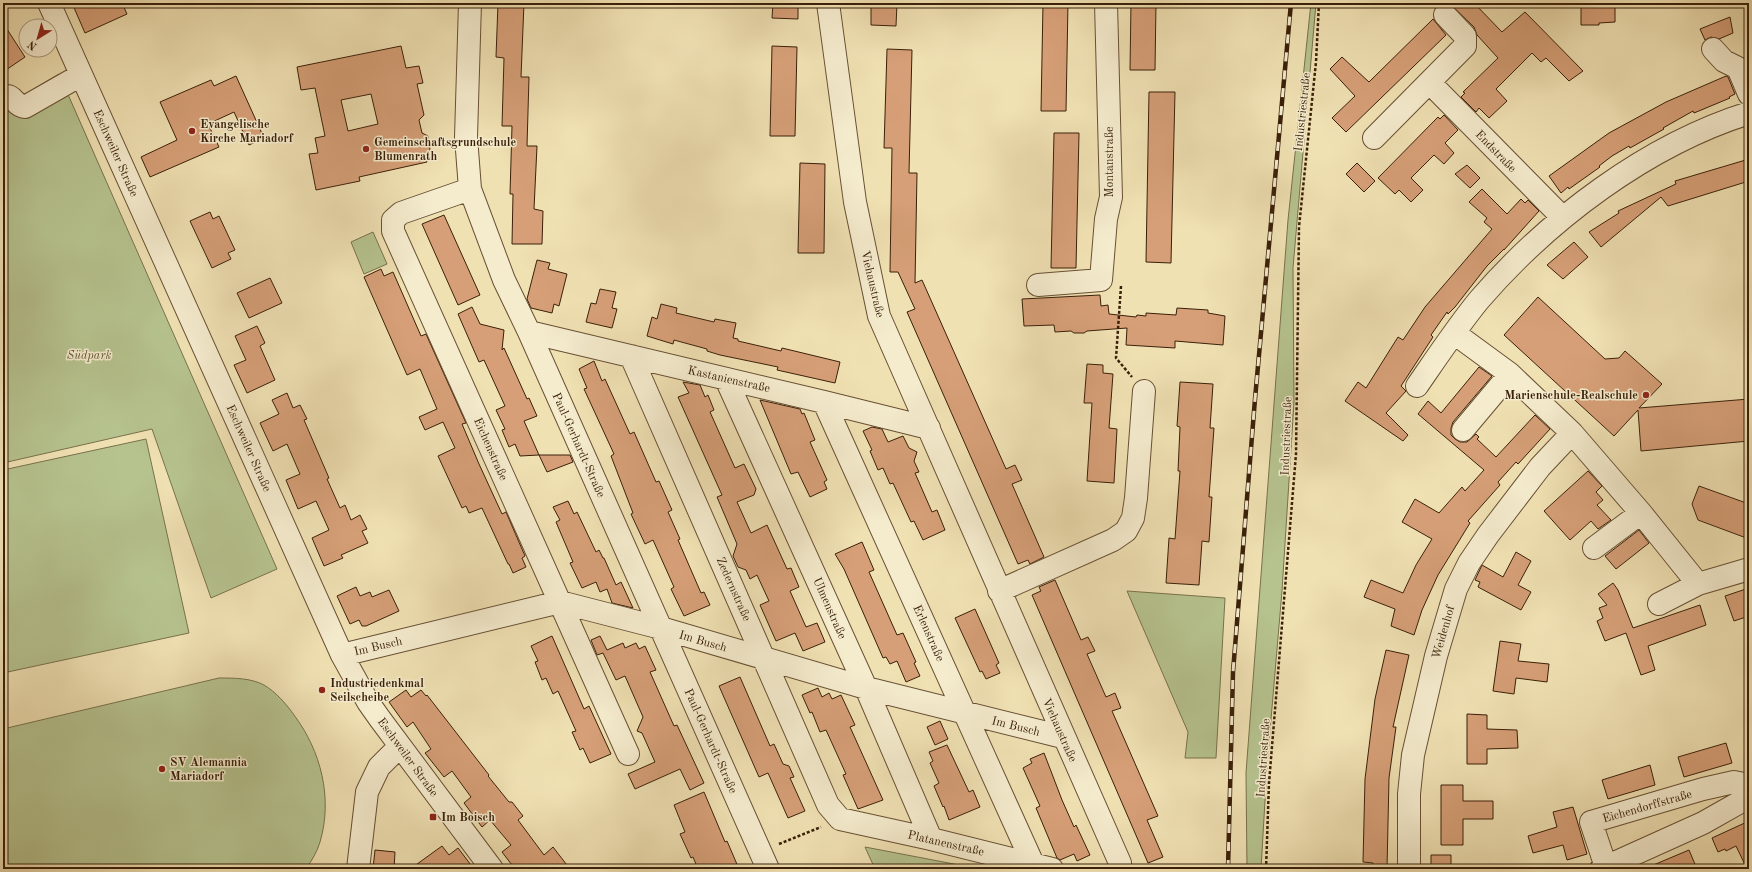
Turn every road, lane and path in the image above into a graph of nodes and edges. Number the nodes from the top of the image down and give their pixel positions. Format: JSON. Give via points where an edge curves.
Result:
{"nodes":[{"id":1,"x":49,"y":3,"type":"edge"},
{"id":2,"x":470,"y":3,"type":"edge"},
{"id":3,"x":828,"y":3,"type":"edge"},
{"id":4,"x":1106,"y":3,"type":"edge"},
{"id":5,"x":1319,"y":3,"type":"edge"},
{"id":6,"x":1446,"y":15,"type":"dead end"},
{"id":7,"x":1713,"y":49,"type":"dead end"},
{"id":8,"x":81,"y":75,"type":"junction"},
{"id":9,"x":1430,"y":83,"type":"junction"},
{"id":10,"x":1749,"y":94,"type":"edge"},
{"id":11,"x":3,"y":97,"type":"edge"},
{"id":12,"x":1749,"y":113,"type":"edge"},
{"id":13,"x":1374,"y":138,"type":"dead end"},
{"id":14,"x":470,"y":189,"type":"junction"},
{"id":15,"x":1563,"y":218,"type":"junction"},
{"id":16,"x":1101,"y":280,"type":"junction"},
{"id":17,"x":1038,"y":285,"type":"dead end"},
{"id":18,"x":529,"y":332,"type":"junction"},
{"id":19,"x":1454,"y":333,"type":"junction"},
{"id":20,"x":631,"y":356,"type":"junction"},
{"id":21,"x":1510,"y":374,"type":"junction"},
{"id":22,"x":726,"y":379,"type":"junction"},
{"id":23,"x":1417,"y":386,"type":"dead end"},
{"id":24,"x":1144,"y":391,"type":"joint"},
{"id":25,"x":824,"y":402,"type":"junction"},
{"id":26,"x":929,"y":428,"type":"junction"},
{"id":27,"x":1463,"y":430,"type":"dead end"},
{"id":28,"x":1572,"y":433,"type":"junction"},
{"id":29,"x":1641,"y":512,"type":"junction"},
{"id":30,"x":1594,"y":548,"type":"dead end"},
{"id":31,"x":1749,"y":569,"type":"edge"},
{"id":32,"x":1698,"y":584,"type":"junction"},
{"id":33,"x":999,"y":591,"type":"junction"},
{"id":34,"x":560,"y":602,"type":"junction"},
{"id":35,"x":1659,"y":604,"type":"dead end"},
{"id":36,"x":661,"y":628,"type":"junction"},
{"id":37,"x":342,"y":655,"type":"junction"},
{"id":38,"x":765,"y":659,"type":"junction"},
{"id":39,"x":866,"y":688,"type":"junction"},
{"id":40,"x":965,"y":713,"type":"junction"},
{"id":41,"x":1063,"y":737,"type":"junction"},
{"id":42,"x":399,"y":746,"type":"junction"},
{"id":43,"x":628,"y":754,"type":"dead end"},
{"id":44,"x":1749,"y":785,"type":"edge"},
{"id":45,"x":1749,"y":797,"type":"edge"},
{"id":46,"x":840,"y":819,"type":"junction"},
{"id":47,"x":931,"y":839,"type":"junction"},
{"id":48,"x":765,"y":860,"type":"edge"},
{"id":49,"x":1042,"y":867,"type":"edge"},
{"id":50,"x":1603,"y":868,"type":"edge"},
{"id":51,"x":358,"y":869,"type":"edge"},
{"id":52,"x":492,"y":869,"type":"edge"},
{"id":53,"x":1120,"y":869,"type":"edge"},
{"id":54,"x":1266,"y":869,"type":"edge"},
{"id":55,"x":1409,"y":869,"type":"edge"}],
"edges":[{"from":1,"to":8,"type":"street","name":"Eschweiler Straße"},
{"from":2,"to":14,"type":"street","name":"Paul-Gerhardt-Straße","via":[[466,136]]},
{"from":3,"to":26,"type":"street","name":"Viehaustraße","via":[[855,202],[879,316]]},
{"from":4,"to":16,"type":"street","name":"Montanstraße","via":[[1111,197],[1106,219]]},
{"from":5,"to":54,"type":"path","name":"Industriestraße","via":[[1316,62],[1299,227],[1296,454],[1269,783]]},
{"from":6,"to":9,"type":"street","via":[[1465,36],[1465,46]]},
{"from":7,"to":10,"type":"street","via":[[1724,60],[1738,68]]},
{"from":8,"to":11,"type":"street","via":[[25,107],[18,105],[11,96]]},
{"from":8,"to":37,"type":"street","name":"Eschweiler Straße"},
{"from":9,"to":13,"type":"street"},
{"from":9,"to":15,"type":"street","name":"Endstraße"},
{"from":12,"to":15,"type":"street","via":[[1719,122],[1648,159],[1598,191]]},
{"from":14,"to":18,"type":"street","name":"Paul-Gerhardt-Straße","via":[[504,280]]},
{"from":14,"to":34,"type":"street","name":"Eichenstraße","via":[[401,213],[393,220],[393,231]]},
{"from":15,"to":19,"type":"street","via":[[1524,253],[1479,301]]},
{"from":16,"to":17,"type":"street"},
{"from":16,"to":24,"type":"path","via":[[1121,281],[1116,358]]},
{"from":18,"to":20,"type":"street","name":"Kastanienstraße"},
{"from":18,"to":36,"type":"street","name":"Paul-Gerhardt-Straße"},
{"from":19,"to":21,"type":"street"},
{"from":19,"to":23,"type":"street"},
{"from":20,"to":22,"type":"street","name":"Kastanienstraße"},
{"from":20,"to":38,"type":"street","name":"Zedernstraße"},
{"from":21,"to":27,"type":"street"},
{"from":21,"to":28,"type":"street"},
{"from":22,"to":25,"type":"street","name":"Kastanienstraße"},
{"from":22,"to":39,"type":"street","name":"Ulmenstraße"},
{"from":24,"to":33,"type":"street","via":[[1136,498],[1133,518],[1126,531],[1113,540]]},
{"from":25,"to":26,"type":"street","name":"Kastanienstraße"},
{"from":25,"to":40,"type":"street","name":"Erlenstraße"},
{"from":26,"to":33,"type":"street","name":"Viehaustraße"},
{"from":28,"to":29,"type":"street"},
{"from":28,"to":55,"type":"street","name":"Weidenhof","via":[[1540,467],[1488,535],[1456,589],[1436,656],[1413,755],[1409,794]]},
{"from":29,"to":30,"type":"street"},
{"from":29,"to":32,"type":"street"},
{"from":31,"to":32,"type":"street"},
{"from":32,"to":35,"type":"street"},
{"from":33,"to":41,"type":"street","name":"Viehaustraße"},
{"from":34,"to":36,"type":"street","name":"Im Busch"},
{"from":34,"to":37,"type":"street","name":"Im Busch"},
{"from":34,"to":43,"type":"street","name":"Eichenstraße"},
{"from":36,"to":38,"type":"street","name":"Im Busch"},
{"from":36,"to":48,"type":"street","name":"Paul-Gerhardt-Straße"},
{"from":37,"to":42,"type":"street","name":"Eschweiler Straße","via":[[368,702]]},
{"from":38,"to":39,"type":"street","name":"Im Busch"},
{"from":38,"to":46,"type":"street","name":"Zedernstraße","via":[[828,805]]},
{"from":39,"to":40,"type":"street","name":"Im Busch"},
{"from":39,"to":47,"type":"street","name":"Ulmenstraße"},
{"from":40,"to":41,"type":"street","name":"Im Busch"},
{"from":40,"to":49,"type":"street","name":"Erlenstraße"},
{"from":41,"to":53,"type":"street","name":"Viehaustraße","via":[[1120,863]]},
{"from":42,"to":51,"type":"street","via":[[379,767],[367,792]]},
{"from":42,"to":52,"type":"street","name":"Eschweiler Straße"},
{"from":44,"to":50,"type":"street","name":"Eichendorffstraße","via":[[1734,782],[1703,789],[1591,822]]},
{"from":45,"to":50,"type":"street","name":"Eichendorffstraße","via":[[1703,823]]},
{"from":46,"to":47,"type":"street","name":"Platanenstraße"},
{"from":46,"to":48,"type":"path"},
{"from":47,"to":49,"type":"street","name":"Platanenstraße"}]}
